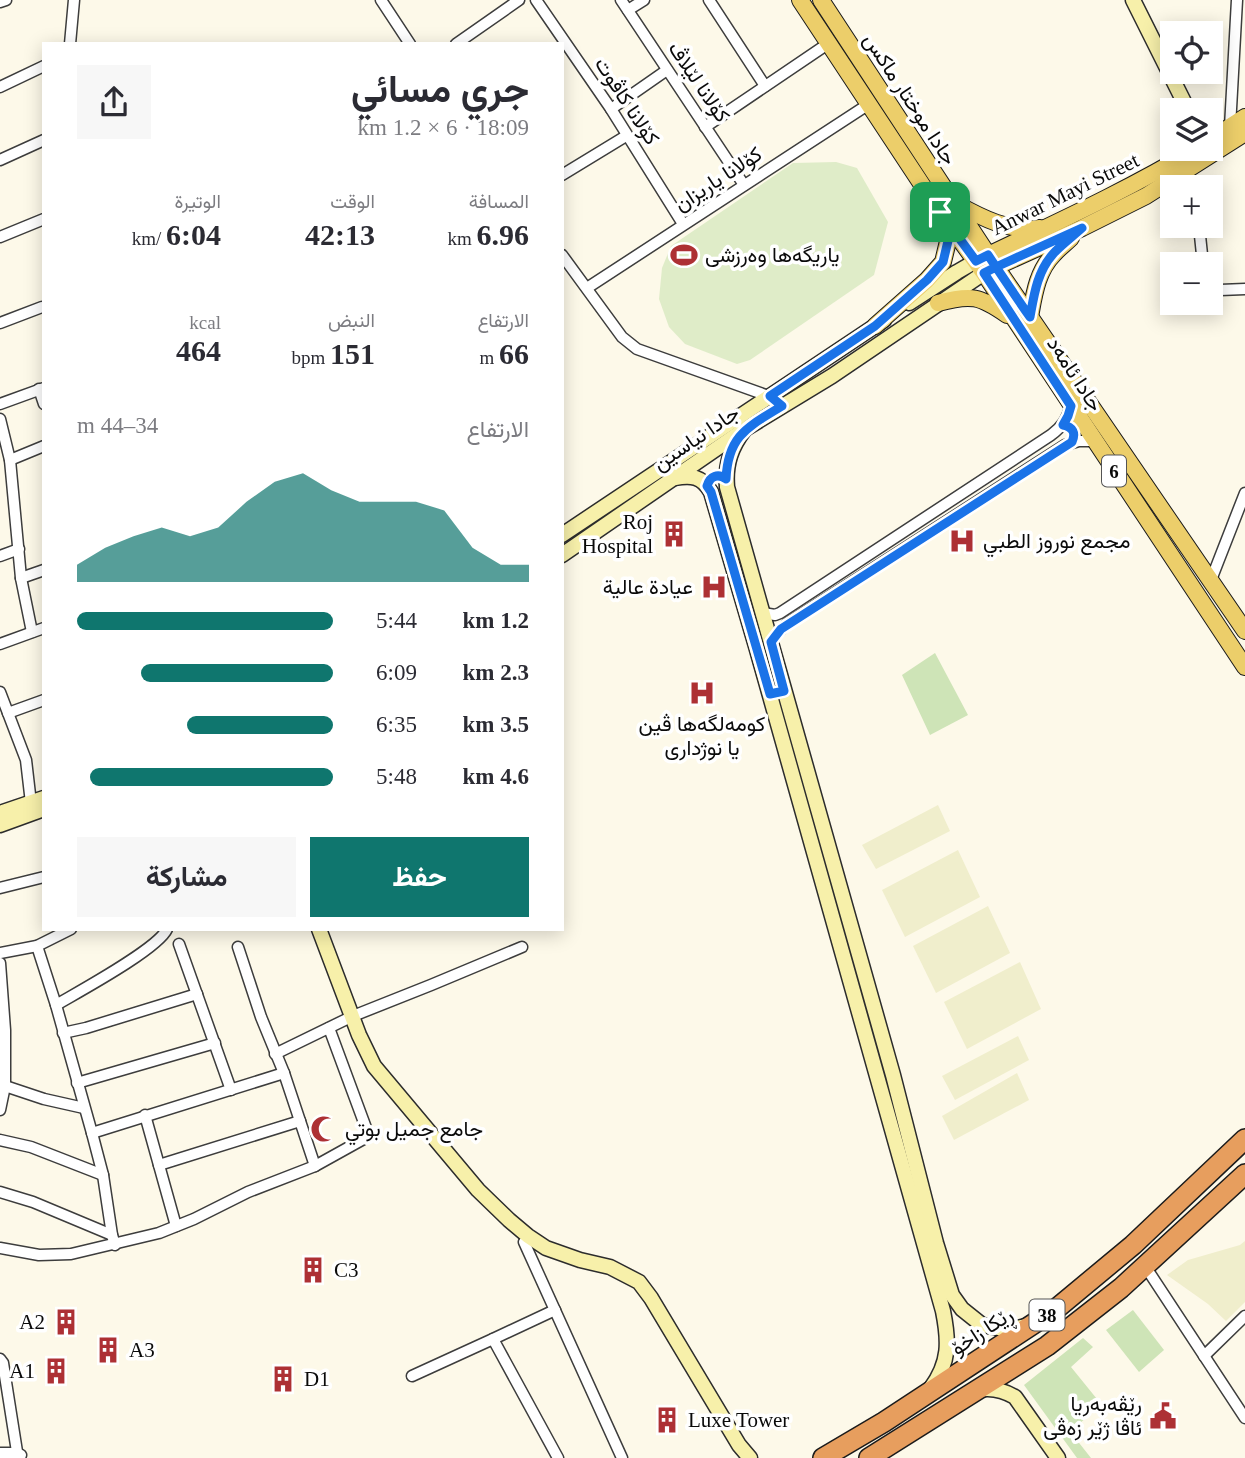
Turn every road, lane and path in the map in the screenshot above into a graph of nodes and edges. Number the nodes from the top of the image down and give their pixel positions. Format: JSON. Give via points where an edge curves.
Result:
{"nodes":[{"id":1,"x":6,"y":0,"type":"edge"},
{"id":2,"x":74,"y":0,"type":"edge"},
{"id":3,"x":519,"y":0,"type":"edge"},
{"id":4,"x":536,"y":0,"type":"edge"},
{"id":5,"x":621,"y":0,"type":"edge"},
{"id":6,"x":644,"y":0,"type":"edge"},
{"id":7,"x":709,"y":0,"type":"edge"},
{"id":8,"x":800,"y":0,"type":"edge"},
{"id":9,"x":821,"y":0,"type":"edge"},
{"id":10,"x":1133,"y":0,"type":"edge"},
{"id":11,"x":0,"y":2,"type":"edge"},
{"id":12,"x":387,"y":2,"type":"edge"},
{"id":13,"x":1235,"y":3,"type":"edge"},
{"id":14,"x":628,"y":10,"type":"junction"},
{"id":15,"x":69,"y":42,"type":"edge"},
{"id":16,"x":409,"y":42,"type":"edge"},
{"id":17,"x":459,"y":42,"type":"edge"},
{"id":18,"x":829,"y":43,"type":"junction"},
{"id":19,"x":42,"y":67,"type":"edge"},
{"id":20,"x":667,"y":69,"type":"junction"},
{"id":21,"x":765,"y":86,"type":"junction"},
{"id":22,"x":0,"y":87,"type":"edge"},
{"id":23,"x":1182,"y":98,"type":"edge"},
{"id":24,"x":870,"y":104,"type":"junction"},
{"id":25,"x":611,"y":109,"type":"junction"},
{"id":26,"x":1245,"y":117,"type":"edge"},
{"id":27,"x":705,"y":127,"type":"junction"},
{"id":28,"x":1240,"y":134,"type":"edge"},
{"id":29,"x":626,"y":136,"type":"junction"},
{"id":30,"x":42,"y":141,"type":"edge"},
{"id":31,"x":0,"y":160,"type":"edge"},
{"id":32,"x":1175,"y":161,"type":"edge"},
{"id":33,"x":564,"y":175,"type":"edge"},
{"id":34,"x":1193,"y":175,"type":"edge"},
{"id":35,"x":744,"y":185,"type":"junction"},
{"id":36,"x":1160,"y":191,"type":"edge"},
{"id":37,"x":946,"y":207,"type":"junction"},
{"id":38,"x":42,"y":220,"type":"edge"},
{"id":39,"x":683,"y":225,"type":"junction"},
{"id":40,"x":1049,"y":226,"type":"junction"},
{"id":41,"x":1082,"y":228,"type":"junction"},
{"id":42,"x":0,"y":237,"type":"edge"},
{"id":43,"x":564,"y":259,"type":"edge"},
{"id":44,"x":986,"y":264,"type":"junction"},
{"id":45,"x":587,"y":288,"type":"junction"},
{"id":46,"x":1245,"y":289,"type":"edge"},
{"id":47,"x":1223,"y":290,"type":"edge"},
{"id":48,"x":938,"y":303,"type":"junction"},
{"id":49,"x":42,"y":308,"type":"edge"},
{"id":50,"x":1023,"y":319,"type":"junction"},
{"id":51,"x":0,"y":323,"type":"edge"},
{"id":52,"x":875,"y":326,"type":"junction"},
{"id":53,"x":41,"y":388,"type":"edge"},
{"id":54,"x":770,"y":396,"type":"junction"},
{"id":55,"x":0,"y":404,"type":"edge"},
{"id":56,"x":782,"y":406,"type":"junction"},
{"id":57,"x":1071,"y":406,"type":"junction"},
{"id":58,"x":0,"y":419,"type":"edge"},
{"id":59,"x":1063,"y":425,"type":"junction"},
{"id":60,"x":745,"y":429,"type":"junction"},
{"id":61,"x":1072,"y":442,"type":"junction"},
{"id":62,"x":1094,"y":442,"type":"junction"},
{"id":63,"x":42,"y":447,"type":"edge"},
{"id":64,"x":10,"y":460,"type":"junction"},
{"id":65,"x":675,"y":478,"type":"junction"},
{"id":66,"x":726,"y":479,"type":"junction"},
{"id":67,"x":707,"y":486,"type":"junction"},
{"id":68,"x":1245,"y":493,"type":"edge"},
{"id":69,"x":564,"y":534,"type":"edge"},
{"id":70,"x":19,"y":549,"type":"junction"},
{"id":71,"x":564,"y":554,"type":"edge"},
{"id":72,"x":0,"y":556,"type":"edge"},
{"id":73,"x":42,"y":571,"type":"edge"},
{"id":74,"x":22,"y":578,"type":"junction"},
{"id":75,"x":1211,"y":580,"type":"junction"},
{"id":76,"x":763,"y":613,"type":"junction"},
{"id":77,"x":780,"y":613,"type":"junction"},
{"id":78,"x":787,"y":624,"type":"junction"},
{"id":79,"x":42,"y":629,"type":"edge"},
{"id":80,"x":1245,"y":631,"type":"edge"},
{"id":81,"x":32,"y":632,"type":"junction"},
{"id":82,"x":771,"y":642,"type":"junction"},
{"id":83,"x":0,"y":644,"type":"edge"},
{"id":84,"x":1245,"y":667,"type":"edge"},
{"id":85,"x":0,"y":692,"type":"edge"},
{"id":86,"x":777,"y":692,"type":"junction"},
{"id":87,"x":42,"y":700,"type":"edge"},
{"id":88,"x":8,"y":713,"type":"junction"},
{"id":89,"x":39,"y":803,"type":"edge"},
{"id":90,"x":0,"y":813,"type":"edge"},
{"id":91,"x":0,"y":824,"type":"edge"},
{"id":92,"x":828,"y":846,"type":"junction"},
{"id":93,"x":813,"y":850,"type":"junction"},
{"id":94,"x":42,"y":878,"type":"edge"},
{"id":95,"x":0,"y":888,"type":"edge"},
{"id":96,"x":850,"y":924,"type":"junction"},
{"id":97,"x":835,"y":929,"type":"junction"},
{"id":98,"x":67,"y":931,"type":"edge"},
{"id":99,"x":166,"y":931,"type":"edge"},
{"id":100,"x":318,"y":931,"type":"edge"},
{"id":101,"x":179,"y":944,"type":"dead end"},
{"id":102,"x":37,"y":946,"type":"junction"},
{"id":103,"x":238,"y":947,"type":"dead end"},
{"id":104,"x":522,"y":947,"type":"dead end"},
{"id":105,"x":0,"y":953,"type":"edge"},
{"id":106,"x":0,"y":963,"type":"edge"},
{"id":107,"x":197,"y":994,"type":"junction"},
{"id":108,"x":56,"y":1005,"type":"junction"},
{"id":109,"x":351,"y":1017,"type":"junction"},
{"id":110,"x":2,"y":1021,"type":"edge"},
{"id":111,"x":329,"y":1028,"type":"junction"},
{"id":112,"x":63,"y":1033,"type":"junction"},
{"id":113,"x":215,"y":1043,"type":"junction"},
{"id":114,"x":275,"y":1054,"type":"junction"},
{"id":115,"x":284,"y":1073,"type":"junction"},
{"id":116,"x":894,"y":1080,"type":"junction"},
{"id":117,"x":877,"y":1082,"type":"junction"},
{"id":118,"x":77,"y":1083,"type":"junction"},
{"id":119,"x":5,"y":1086,"type":"junction"},
{"id":120,"x":231,"y":1090,"type":"junction"},
{"id":121,"x":84,"y":1108,"type":"junction"},
{"id":122,"x":0,"y":1110,"type":"edge"},
{"id":123,"x":145,"y":1115,"type":"junction"},
{"id":124,"x":300,"y":1121,"type":"junction"},
{"id":125,"x":92,"y":1133,"type":"junction"},
{"id":126,"x":1245,"y":1139,"type":"edge"},
{"id":127,"x":0,"y":1140,"type":"edge"},
{"id":128,"x":159,"y":1165,"type":"junction"},
{"id":129,"x":315,"y":1166,"type":"junction"},
{"id":130,"x":1245,"y":1174,"type":"edge"},
{"id":131,"x":103,"y":1175,"type":"junction"},
{"id":132,"x":0,"y":1192,"type":"edge"},
{"id":133,"x":176,"y":1226,"type":"junction"},
{"id":134,"x":113,"y":1240,"type":"junction"},
{"id":135,"x":524,"y":1242,"type":"junction"},
{"id":136,"x":930,"y":1243,"type":"junction"},
{"id":137,"x":0,"y":1248,"type":"edge"},
{"id":138,"x":1145,"y":1266,"type":"junction"},
{"id":139,"x":555,"y":1310,"type":"junction"},
{"id":140,"x":1245,"y":1316,"type":"edge"},
{"id":141,"x":1034,"y":1324,"type":"junction"},
{"id":142,"x":493,"y":1339,"type":"junction"},
{"id":143,"x":1204,"y":1356,"type":"junction"},
{"id":144,"x":0,"y":1359,"type":"edge"},
{"id":145,"x":1026,"y":1360,"type":"junction"},
{"id":146,"x":412,"y":1376,"type":"dead end"},
{"id":147,"x":978,"y":1390,"type":"junction"},
{"id":148,"x":926,"y":1394,"type":"junction"},
{"id":149,"x":1015,"y":1397,"type":"junction"},
{"id":150,"x":5,"y":1402,"type":"edge"},
{"id":151,"x":1245,"y":1418,"type":"edge"},
{"id":152,"x":0,"y":1453,"type":"edge"},
{"id":153,"x":20,"y":1456,"type":"edge"},
{"id":154,"x":876,"y":1456,"type":"edge"},
{"id":155,"x":1052,"y":1456,"type":"edge"},
{"id":156,"x":558,"y":1458,"type":"edge"},
{"id":157,"x":622,"y":1458,"type":"edge"},
{"id":158,"x":741,"y":1458,"type":"edge"},
{"id":159,"x":750,"y":1458,"type":"edge"},
{"id":160,"x":823,"y":1458,"type":"edge"}],
"edges":[{"from":1,"to":11,"type":"street"},
{"from":2,"to":15,"type":"street"},
{"from":3,"to":17,"type":"street"},
{"from":4,"to":25,"type":"street","name":"کۆلانا کاڤوت"},
{"from":5,"to":14,"type":"street","name":"کۆلانا لێلاڤ"},
{"from":6,"to":14,"type":"street"},
{"from":7,"to":21,"type":"street"},
{"from":8,"to":18,"type":"main road","number":"6"},
{"from":9,"to":37,"type":"main road","name":"جادا موختار ماكس","number":"6"},
{"from":10,"to":23,"type":"street"},
{"from":12,"to":16,"type":"street"},
{"from":13,"to":28,"type":"street"},
{"from":14,"to":20,"type":"street","name":"کۆلانا لێلاڤ"},
{"from":18,"to":21,"type":"street"},
{"from":18,"to":24,"type":"main road","number":"6"},
{"from":19,"to":22,"type":"street"},
{"from":20,"to":25,"type":"street"},
{"from":20,"to":27,"type":"street","name":"کۆلانا لێلاڤ"},
{"from":21,"to":27,"type":"street"},
{"from":24,"to":35,"type":"street","name":"کۆلانا یاریزان"},
{"from":24,"to":37,"type":"main road","number":"6"},
{"from":25,"to":29,"type":"street","name":"کۆلانا کاڤوت"},
{"from":26,"to":28,"type":"main road","name":"Anwar Mayi Street"},
{"from":27,"to":35,"type":"street","name":"کۆلانا لێلاڤ"},
{"from":28,"to":34,"type":"main road","name":"Anwar Mayi Street"},
{"from":29,"to":33,"type":"street"},
{"from":29,"to":39,"type":"street","name":"کۆلانا کاڤوت"},
{"from":30,"to":31,"type":"street"},
{"from":32,"to":40,"type":"main road","name":"Anwar Mayi Street"},
{"from":35,"to":39,"type":"street","name":"کۆلانا یاریزان"},
{"from":36,"to":41,"type":"main road","name":"Anwar Mayi Street"},
{"from":37,"to":40,"type":"main road","via":[[998,224],[1028,229]]},
{"from":37,"to":44,"type":"main road","name":"جادا موختار ماكس","number":"6"},
{"from":37,"to":52,"type":"main road","via":[[948,241],[943,262]]},
{"from":38,"to":42,"type":"street"},
{"from":39,"to":45,"type":"street","name":"کۆلانا یاریزان"},
{"from":40,"to":44,"type":"main road","name":"Anwar Mayi Street"},
{"from":41,"to":44,"type":"main road","name":"Anwar Mayi Street"},
{"from":41,"to":50,"type":"main road","via":[[1043,267]]},
{"from":43,"to":45,"type":"street"},
{"from":44,"to":48,"type":"street","name":"جادا نیاسین"},
{"from":44,"to":50,"type":"main road","name":"جادا ئامەد","number":"6"},
{"from":44,"to":52,"type":"street","name":"جادا نیاسین","via":[[957,272]]},
{"from":45,"to":54,"type":"street","via":[[636,349]]},
{"from":46,"to":47,"type":"street"},
{"from":48,"to":50,"type":"main road","via":[[970,297]]},
{"from":48,"to":56,"type":"street","name":"جادا نیاسین"},
{"from":49,"to":51,"type":"street"},
{"from":50,"to":57,"type":"main road","name":"جادا ئامەد","number":"6"},
{"from":50,"to":75,"type":"main road","name":"جادا ئامەد","number":"6"},
{"from":52,"to":54,"type":"street","name":"جادا نیاسین"},
{"from":53,"to":55,"type":"street"},
{"from":54,"to":56,"type":"street"},
{"from":54,"to":69,"type":"street","name":"جادا نیاسین"},
{"from":56,"to":60,"type":"street","name":"جادا نیاسین"},
{"from":57,"to":59,"type":"street"},
{"from":57,"to":62,"type":"main road","name":"جادا ئامەد","number":"6"},
{"from":58,"to":64,"type":"street"},
{"from":59,"to":61,"type":"street","via":[[1073,431]]},
{"from":59,"to":77,"type":"street"},
{"from":60,"to":65,"type":"street","name":"جادا نیاسین"},
{"from":60,"to":66,"type":"street","via":[[730,452]]},
{"from":61,"to":62,"type":"street"},
{"from":61,"to":78,"type":"street"},
{"from":62,"to":84,"type":"main road","name":"جادا ئامەد","number":"6"},
{"from":63,"to":64,"type":"street"},
{"from":64,"to":70,"type":"street"},
{"from":65,"to":67,"type":"street","via":[[698,478]]},
{"from":65,"to":71,"type":"street","name":"جادا نیاسین"},
{"from":66,"to":67,"type":"street","via":[[717,475]]},
{"from":66,"to":76,"type":"street"},
{"from":67,"to":86,"type":"street"},
{"from":68,"to":75,"type":"street"},
{"from":70,"to":72,"type":"street"},
{"from":70,"to":74,"type":"street"},
{"from":73,"to":74,"type":"street"},
{"from":74,"to":81,"type":"street"},
{"from":75,"to":80,"type":"main road","name":"جادا ئامەد","number":"6"},
{"from":76,"to":77,"type":"street"},
{"from":76,"to":82,"type":"street"},
{"from":77,"to":78,"type":"street"},
{"from":78,"to":82,"type":"street"},
{"from":79,"to":81,"type":"street"},
{"from":81,"to":83,"type":"street"},
{"from":82,"to":86,"type":"street"},
{"from":85,"to":88,"type":"street"},
{"from":86,"to":92,"type":"street"},
{"from":86,"to":93,"type":"street"},
{"from":87,"to":88,"type":"street"},
{"from":88,"to":89,"type":"street"},
{"from":89,"to":90,"type":"street"},
{"from":89,"to":91,"type":"street"},
{"from":92,"to":93,"type":"street"},
{"from":92,"to":96,"type":"street"},
{"from":93,"to":97,"type":"street"},
{"from":94,"to":95,"type":"street"},
{"from":96,"to":97,"type":"street"},
{"from":96,"to":116,"type":"street"},
{"from":97,"to":117,"type":"street"},
{"from":98,"to":102,"type":"street"},
{"from":99,"to":108,"type":"street","via":[[157,942]]},
{"from":100,"to":109,"type":"street"},
{"from":101,"to":107,"type":"street"},
{"from":102,"to":105,"type":"street"},
{"from":102,"to":108,"type":"street"},
{"from":103,"to":114,"type":"street"},
{"from":104,"to":109,"type":"street"},
{"from":106,"to":110,"type":"street"},
{"from":107,"to":112,"type":"street"},
{"from":107,"to":113,"type":"street"},
{"from":108,"to":112,"type":"street"},
{"from":109,"to":111,"type":"street"},
{"from":109,"to":135,"type":"street","via":[[356,1042],[371,1073],[475,1197]]},
{"from":109,"to":159,"type":"street","via":[[374,1066],[478,1190],[509,1220],[546,1248],[610,1266],[639,1282]]},
{"from":110,"to":119,"type":"street"},
{"from":111,"to":114,"type":"street"},
{"from":111,"to":129,"type":"street","via":[[369,1136]]},
{"from":112,"to":118,"type":"street"},
{"from":113,"to":118,"type":"street"},
{"from":113,"to":120,"type":"street"},
{"from":114,"to":115,"type":"street"},
{"from":115,"to":120,"type":"street"},
{"from":115,"to":124,"type":"street"},
{"from":116,"to":117,"type":"street"},
{"from":116,"to":136,"type":"street"},
{"from":117,"to":136,"type":"street"},
{"from":118,"to":121,"type":"street"},
{"from":119,"to":121,"type":"street"},
{"from":119,"to":122,"type":"street"},
{"from":120,"to":123,"type":"street"},
{"from":121,"to":125,"type":"street"},
{"from":123,"to":125,"type":"street"},
{"from":123,"to":128,"type":"street"},
{"from":124,"to":128,"type":"street"},
{"from":124,"to":129,"type":"street"},
{"from":125,"to":131,"type":"street"},
{"from":126,"to":141,"type":"highway","name":"ڕێکا زاخۆ","number":"38","via":[[1132,1245]]},
{"from":127,"to":131,"type":"street"},
{"from":128,"to":133,"type":"street"},
{"from":129,"to":133,"type":"street"},
{"from":130,"to":138,"type":"highway","number":"38"},
{"from":131,"to":134,"type":"street"},
{"from":132,"to":134,"type":"street","via":[[33,1202]]},
{"from":133,"to":134,"type":"street"},
{"from":134,"to":137,"type":"street","via":[[71,1254],[38,1255]]},
{"from":135,"to":139,"type":"street"},
{"from":135,"to":158,"type":"street","via":[[549,1258],[607,1273],[636,1289]]},
{"from":136,"to":141,"type":"street","via":[[952,1295],[982,1325],[1008,1330]]},
{"from":136,"to":148,"type":"street","via":[[947,1356],[940,1377]]},
{"from":138,"to":143,"type":"street"},
{"from":138,"to":145,"type":"highway","number":"38"},
{"from":139,"to":142,"type":"street"},
{"from":139,"to":157,"type":"street"},
{"from":140,"to":143,"type":"street"},
{"from":141,"to":148,"type":"highway","name":"ڕێکا زاخۆ","number":"38"},
{"from":142,"to":146,"type":"street"},
{"from":142,"to":156,"type":"street"},
{"from":143,"to":151,"type":"street"},
{"from":144,"to":150,"type":"street"},
{"from":145,"to":147,"type":"highway","number":"38"},
{"from":145,"to":149,"type":"street","via":[[1013,1380]]},
{"from":147,"to":149,"type":"street","via":[[993,1389]]},
{"from":147,"to":154,"type":"highway","number":"38"},
{"from":148,"to":160,"type":"highway","name":"ڕێکا زاخۆ","number":"38"},
{"from":149,"to":155,"type":"street"},
{"from":150,"to":153,"type":"street"},
{"from":152,"to":153,"type":"street"}]}
